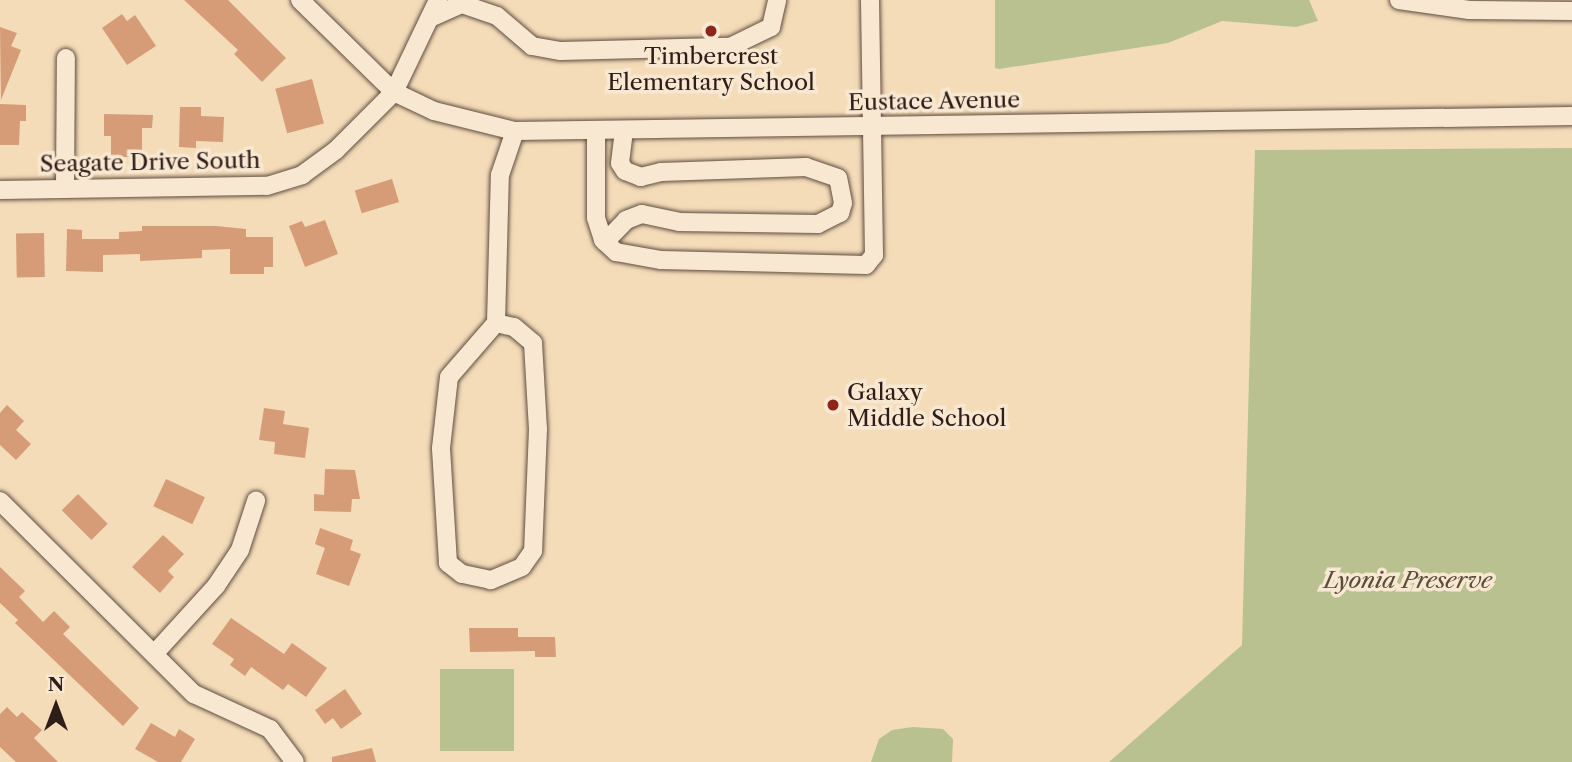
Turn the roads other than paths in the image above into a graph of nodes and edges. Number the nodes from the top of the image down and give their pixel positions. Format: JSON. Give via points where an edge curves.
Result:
{"nodes":[{"id":1,"x":300,"y":0,"type":"edge"},
{"id":2,"x":438,"y":0,"type":"edge"},
{"id":3,"x":777,"y":0,"type":"edge"},
{"id":4,"x":870,"y":0,"type":"edge"},
{"id":5,"x":1399,"y":0,"type":"edge"},
{"id":6,"x":1448,"y":4,"type":"edge"},
{"id":7,"x":1572,"y":11,"type":"edge"},
{"id":8,"x":430,"y":18,"type":"junction"},
{"id":9,"x":66,"y":58,"type":"dead end"},
{"id":10,"x":394,"y":92,"type":"junction"},
{"id":11,"x":1572,"y":117,"type":"edge"},
{"id":12,"x":871,"y":127,"type":"junction"},
{"id":13,"x":596,"y":130,"type":"junction"},
{"id":14,"x":624,"y":130,"type":"junction"},
{"id":15,"x":515,"y":131,"type":"junction"},
{"id":16,"x":65,"y":189,"type":"junction"},
{"id":17,"x":0,"y":190,"type":"edge"},
{"id":18,"x":605,"y":242,"type":"junction"},
{"id":19,"x":496,"y":323,"type":"junction"},
{"id":20,"x":0,"y":501,"type":"edge"},
{"id":21,"x":257,"y":501,"type":"dead end"},
{"id":22,"x":155,"y":653,"type":"junction"},
{"id":23,"x":295,"y":762,"type":"edge"}],
"edges":[{"from":1,"to":10,"type":"street","name":"Eustace Avenue"},
{"from":2,"to":8,"type":"street","name":"Seagate Drive South"},
{"from":3,"to":8,"type":"street","via":[[771,27],[730,47],[561,51],[532,46],[497,16],[462,4]]},
{"from":4,"to":12,"type":"street"},
{"from":5,"to":6,"type":"street"},
{"from":6,"to":7,"type":"street"},
{"from":8,"to":10,"type":"street","name":"Seagate Drive South"},
{"from":9,"to":16,"type":"street"},
{"from":10,"to":15,"type":"street","name":"Eustace Avenue","via":[[434,111]]},
{"from":10,"to":16,"type":"street","name":"Seagate Drive South","via":[[336,150],[302,175],[267,186]]},
{"from":11,"to":12,"type":"street","name":"Eustace Avenue"},
{"from":12,"to":14,"type":"street","name":"Eustace Avenue"},
{"from":12,"to":18,"type":"street","via":[[874,256],[866,265],[661,260],[616,253]]},
{"from":13,"to":14,"type":"street","name":"Eustace Avenue"},
{"from":13,"to":15,"type":"street","name":"Eustace Avenue"},
{"from":13,"to":18,"type":"street","via":[[596,218]]},
{"from":14,"to":18,"type":"street","via":[[620,163],[625,171],[641,177],[661,172],[806,167],[838,178],[843,203],[840,213],[818,224],[679,222],[642,214],[626,220]]},
{"from":15,"to":19,"type":"street","via":[[499,175]]},
{"from":16,"to":17,"type":"street","name":"Seagate Drive South"},
{"from":19,"to":19,"type":"street","via":[[449,377],[441,448],[448,563],[462,574],[491,580],[522,567],[533,551],[538,429],[533,343],[514,327]]},
{"from":20,"to":22,"type":"street"},
{"from":21,"to":22,"type":"street","via":[[240,550],[216,586]]},
{"from":22,"to":23,"type":"street","via":[[194,694],[270,729]]}]}
